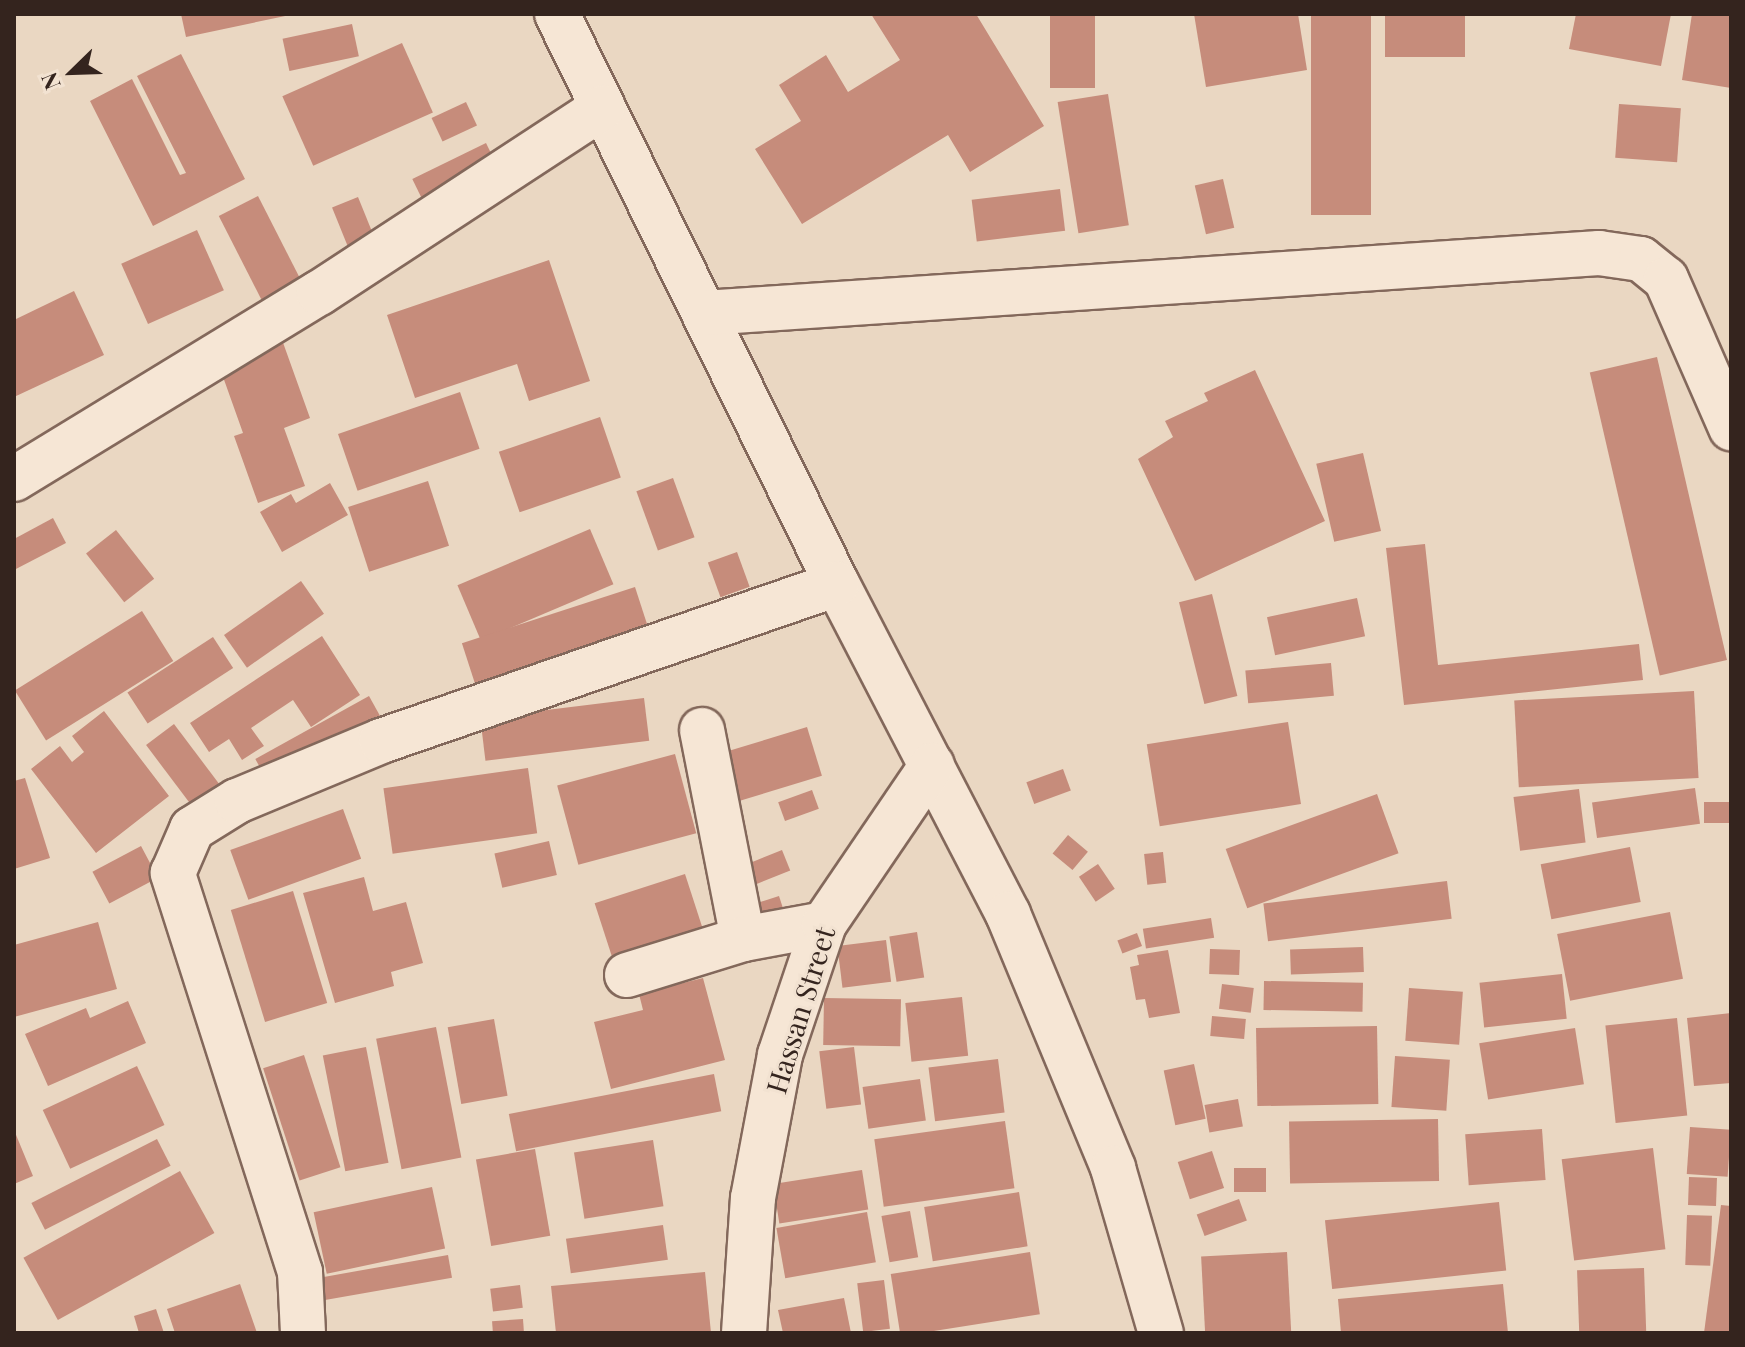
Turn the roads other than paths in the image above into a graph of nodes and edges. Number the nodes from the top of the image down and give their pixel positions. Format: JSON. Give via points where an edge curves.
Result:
{"nodes":[{"id":1,"x":557,"y":14,"type":"edge"},
{"id":2,"x":603,"y":107,"type":"junction"},
{"id":3,"x":704,"y":313,"type":"junction"},
{"id":4,"x":1731,"y":428,"type":"edge"},
{"id":5,"x":14,"y":479,"type":"edge"},
{"id":6,"x":837,"y":584,"type":"junction"},
{"id":7,"x":702,"y":730,"type":"dead end"},
{"id":8,"x":932,"y":765,"type":"junction"},
{"id":9,"x":824,"y":924,"type":"junction"},
{"id":10,"x":743,"y":939,"type":"junction"},
{"id":11,"x":627,"y":975,"type":"dead end"},
{"id":12,"x":303,"y":1333,"type":"edge"},
{"id":13,"x":744,"y":1333,"type":"edge"},
{"id":14,"x":1161,"y":1333,"type":"edge"}],
"edges":[{"from":1,"to":2,"type":"street"},
{"from":2,"to":3,"type":"street"},
{"from":2,"to":5,"type":"street","via":[[319,293]]},
{"from":3,"to":4,"type":"street","via":[[1599,253],[1641,259],[1666,279]]},
{"from":3,"to":6,"type":"street"},
{"from":6,"to":8,"type":"street"},
{"from":6,"to":12,"type":"street","via":[[381,741],[237,801],[192,829],[173,873],[300,1272]]},
{"from":7,"to":10,"type":"street"},
{"from":8,"to":9,"type":"street","name":"Hassan Street"},
{"from":8,"to":14,"type":"street","via":[[1008,914],[1113,1168]]},
{"from":9,"to":10,"type":"street"},
{"from":9,"to":13,"type":"street","name":"Hassan Street","via":[[780,1055],[753,1198]]},
{"from":10,"to":11,"type":"street"}]}
